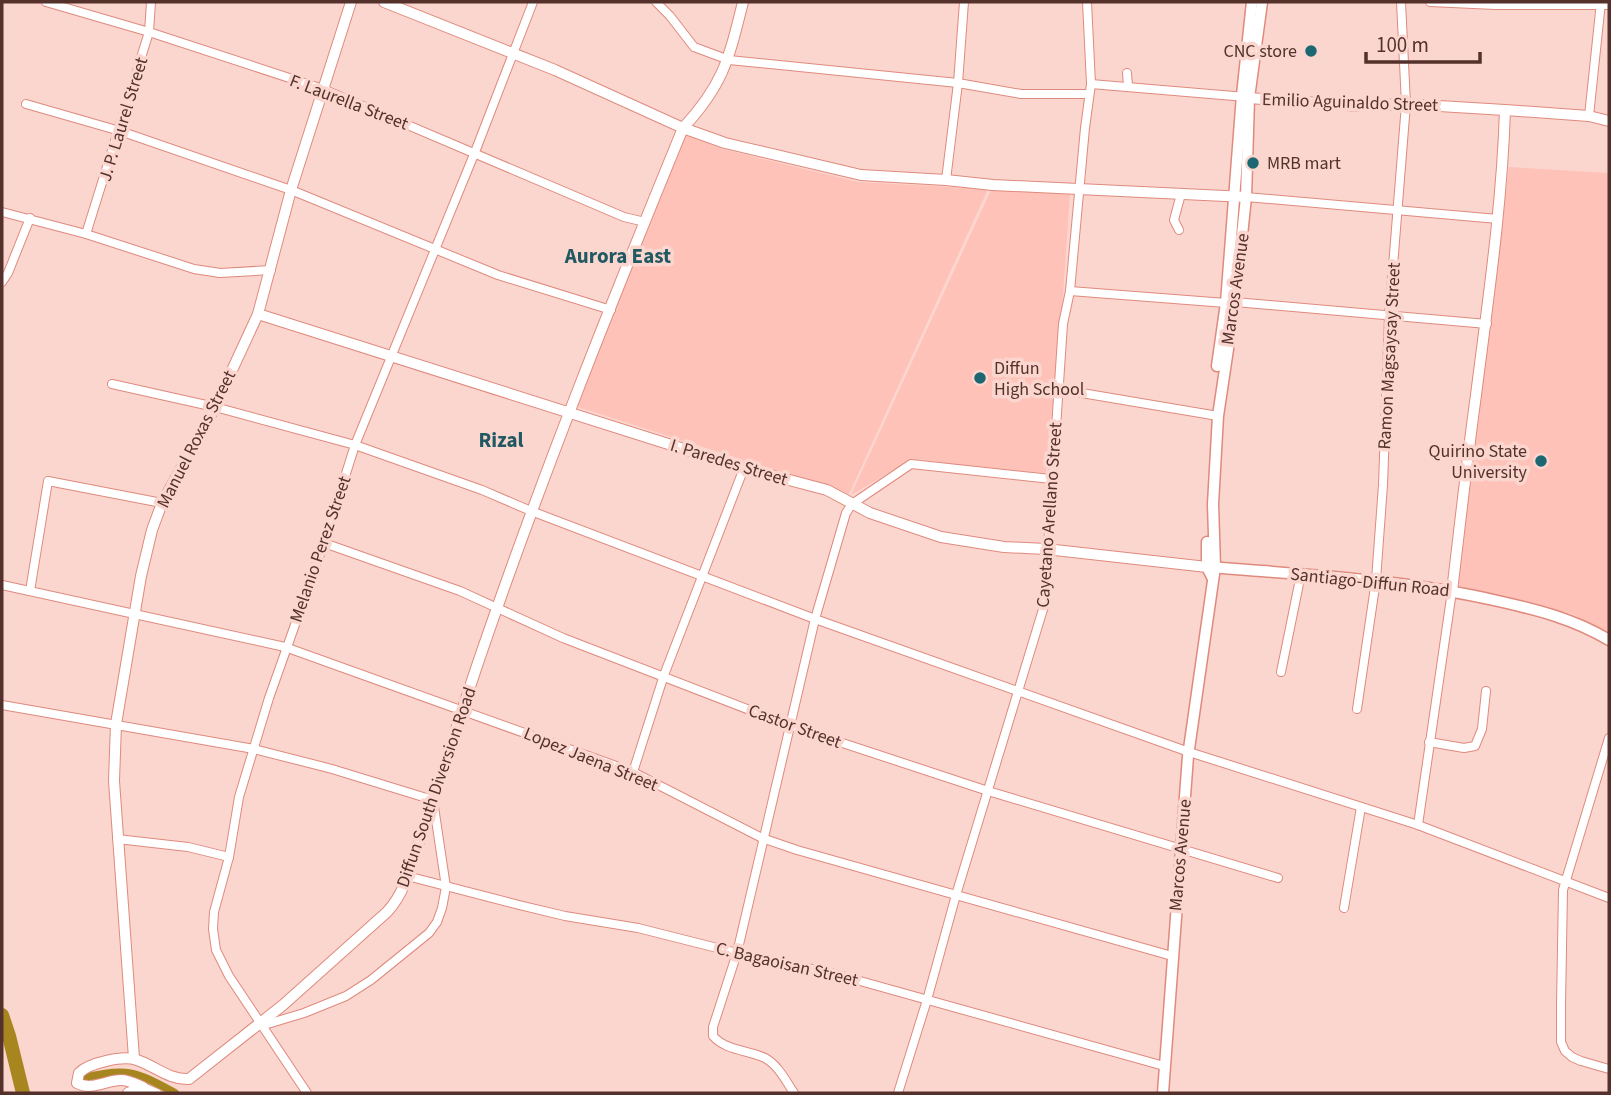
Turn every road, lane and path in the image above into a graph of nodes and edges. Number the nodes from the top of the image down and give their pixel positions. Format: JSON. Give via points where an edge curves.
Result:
{"nodes":[{"id":1,"x":46,"y":2,"type":"edge"},
{"id":2,"x":151,"y":2,"type":"edge"},
{"id":3,"x":351,"y":2,"type":"edge"},
{"id":4,"x":384,"y":2,"type":"edge"},
{"id":5,"x":533,"y":2,"type":"edge"},
{"id":6,"x":656,"y":2,"type":"edge"},
{"id":7,"x":743,"y":2,"type":"edge"},
{"id":8,"x":964,"y":2,"type":"edge"},
{"id":9,"x":1087,"y":2,"type":"edge"},
{"id":10,"x":1252,"y":2,"type":"edge"},
{"id":11,"x":1262,"y":2,"type":"edge"},
{"id":12,"x":1401,"y":2,"type":"edge"},
{"id":13,"x":1430,"y":2,"type":"edge"},
{"id":14,"x":1604,"y":4,"type":"edge"},
{"id":15,"x":149,"y":32,"type":"junction"},
{"id":16,"x":513,"y":54,"type":"junction"},
{"id":17,"x":729,"y":60,"type":"junction"},
{"id":18,"x":1127,"y":73,"type":"dead end"},
{"id":19,"x":1146,"y":81,"type":"dead end"},
{"id":20,"x":958,"y":83,"type":"junction"},
{"id":21,"x":1091,"y":84,"type":"junction"},
{"id":22,"x":1131,"y":87,"type":"junction"},
{"id":23,"x":323,"y":89,"type":"junction"},
{"id":24,"x":1088,"y":94,"type":"junction"},
{"id":25,"x":1245,"y":97,"type":"junction"},
{"id":26,"x":26,"y":104,"type":"dead end"},
{"id":27,"x":1406,"y":104,"type":"junction"},
{"id":28,"x":1505,"y":110,"type":"junction"},
{"id":29,"x":1589,"y":116,"type":"junction"},
{"id":30,"x":1609,"y":121,"type":"edge"},
{"id":31,"x":683,"y":128,"type":"junction"},
{"id":32,"x":120,"y":131,"type":"junction"},
{"id":33,"x":475,"y":152,"type":"junction"},
{"id":34,"x":946,"y":180,"type":"junction"},
{"id":35,"x":1079,"y":189,"type":"junction"},
{"id":36,"x":291,"y":190,"type":"junction"},
{"id":37,"x":1181,"y":194,"type":"junction"},
{"id":38,"x":1241,"y":196,"type":"junction"},
{"id":39,"x":1399,"y":209,"type":"junction"},
{"id":40,"x":2,"y":212,"type":"edge"},
{"id":41,"x":30,"y":218,"type":"junction"},
{"id":42,"x":1498,"y":219,"type":"junction"},
{"id":43,"x":645,"y":222,"type":"junction"},
{"id":44,"x":1179,"y":230,"type":"dead end"},
{"id":45,"x":86,"y":234,"type":"junction"},
{"id":46,"x":435,"y":249,"type":"junction"},
{"id":47,"x":271,"y":270,"type":"junction"},
{"id":48,"x":2,"y":282,"type":"edge"},
{"id":49,"x":1070,"y":291,"type":"junction"},
{"id":50,"x":1231,"y":302,"type":"junction"},
{"id":51,"x":611,"y":310,"type":"junction"},
{"id":52,"x":258,"y":314,"type":"junction"},
{"id":53,"x":1389,"y":316,"type":"junction"},
{"id":54,"x":1487,"y":324,"type":"junction"},
{"id":55,"x":391,"y":356,"type":"junction"},
{"id":56,"x":112,"y":384,"type":"dead end"},
{"id":57,"x":1058,"y":388,"type":"junction"},
{"id":58,"x":215,"y":407,"type":"junction"},
{"id":59,"x":569,"y":412,"type":"junction"},
{"id":60,"x":1215,"y":416,"type":"junction"},
{"id":61,"x":355,"y":445,"type":"junction"},
{"id":62,"x":744,"y":467,"type":"junction"},
{"id":63,"x":1051,"y":479,"type":"junction"},
{"id":64,"x":162,"y":503,"type":"junction"},
{"id":65,"x":852,"y":503,"type":"junction"},
{"id":66,"x":531,"y":511,"type":"junction"},
{"id":67,"x":324,"y":543,"type":"junction"},
{"id":68,"x":1046,"y":549,"type":"junction"},
{"id":69,"x":1211,"y":570,"type":"junction"},
{"id":70,"x":1301,"y":574,"type":"junction"},
{"id":71,"x":704,"y":576,"type":"junction"},
{"id":72,"x":1376,"y":580,"type":"junction"},
{"id":73,"x":2,"y":584,"type":"edge"},
{"id":74,"x":1452,"y":590,"type":"junction"},
{"id":75,"x":30,"y":591,"type":"junction"},
{"id":76,"x":497,"y":607,"type":"junction"},
{"id":77,"x":135,"y":614,"type":"junction"},
{"id":78,"x":815,"y":620,"type":"junction"},
{"id":79,"x":1609,"y":640,"type":"edge"},
{"id":80,"x":285,"y":647,"type":"junction"},
{"id":81,"x":1281,"y":672,"type":"dead end"},
{"id":82,"x":664,"y":676,"type":"junction"},
{"id":83,"x":1486,"y":691,"type":"dead end"},
{"id":84,"x":1017,"y":692,"type":"junction"},
{"id":85,"x":2,"y":705,"type":"edge"},
{"id":86,"x":462,"y":709,"type":"junction"},
{"id":87,"x":1357,"y":709,"type":"dead end"},
{"id":88,"x":116,"y":724,"type":"junction"},
{"id":89,"x":791,"y":726,"type":"junction"},
{"id":90,"x":1609,"y":738,"type":"edge"},
{"id":91,"x":1429,"y":742,"type":"junction"},
{"id":92,"x":254,"y":749,"type":"junction"},
{"id":93,"x":1189,"y":752,"type":"junction"},
{"id":94,"x":634,"y":772,"type":"junction"},
{"id":95,"x":988,"y":791,"type":"junction"},
{"id":96,"x":433,"y":800,"type":"junction"},
{"id":97,"x":1361,"y":807,"type":"junction"},
{"id":98,"x":1418,"y":825,"type":"junction"},
{"id":99,"x":762,"y":838,"type":"junction"},
{"id":100,"x":117,"y":839,"type":"junction"},
{"id":101,"x":1180,"y":850,"type":"junction"},
{"id":102,"x":229,"y":857,"type":"junction"},
{"id":103,"x":407,"y":876,"type":"junction"},
{"id":104,"x":1278,"y":878,"type":"dead end"},
{"id":105,"x":1566,"y":881,"type":"junction"},
{"id":106,"x":446,"y":887,"type":"junction"},
{"id":107,"x":956,"y":895,"type":"junction"},
{"id":108,"x":1609,"y":898,"type":"edge"},
{"id":109,"x":1344,"y":908,"type":"dead end"},
{"id":110,"x":737,"y":953,"type":"junction"},
{"id":111,"x":1172,"y":956,"type":"junction"},
{"id":112,"x":928,"y":1000,"type":"junction"},
{"id":113,"x":260,"y":1024,"type":"junction"},
{"id":114,"x":134,"y":1058,"type":"junction"},
{"id":115,"x":1164,"y":1066,"type":"junction"},
{"id":116,"x":1609,"y":1069,"type":"edge"},
{"id":117,"x":143,"y":1087,"type":"junction"},
{"id":118,"x":128,"y":1093,"type":"edge"},
{"id":119,"x":157,"y":1093,"type":"edge"},
{"id":120,"x":307,"y":1093,"type":"edge"},
{"id":121,"x":794,"y":1093,"type":"edge"},
{"id":122,"x":898,"y":1093,"type":"edge"},
{"id":123,"x":1163,"y":1093,"type":"edge"}],
"edges":[{"from":1,"to":15,"type":"street","name":"F. Laurella Street"},
{"from":2,"to":15,"type":"street","name":"J. P. Laurel Street"},
{"from":3,"to":23,"type":"street","name":"Manuel Roxas Street"},
{"from":4,"to":16,"type":"street"},
{"from":5,"to":16,"type":"street","name":"Melanio Perez Street"},
{"from":6,"to":17,"type":"street","via":[[694,47]]},
{"from":7,"to":17,"type":"street","name":"Diffun South Diversion Road"},
{"from":8,"to":20,"type":"street"},
{"from":9,"to":21,"type":"street","name":"Cayetano Arellano Street"},
{"from":10,"to":25,"type":"main road","name":"Marcos Avenue"},
{"from":11,"to":25,"type":"main road","name":"Marcos Avenue"},
{"from":12,"to":27,"type":"street","name":"Ramon Magsaysay Street"},
{"from":13,"to":14,"type":"street"},
{"from":14,"to":29,"type":"street"},
{"from":15,"to":23,"type":"street","name":"F. Laurella Street"},
{"from":15,"to":32,"type":"street","name":"J. P. Laurel Street"},
{"from":16,"to":31,"type":"street"},
{"from":16,"to":33,"type":"street","name":"Melanio Perez Street"},
{"from":17,"to":20,"type":"street"},
{"from":17,"to":31,"type":"street","name":"Diffun South Diversion Road","via":[[702,107]]},
{"from":18,"to":22,"type":"street"},
{"from":19,"to":22,"type":"street"},
{"from":20,"to":24,"type":"street","via":[[1021,94]]},
{"from":20,"to":34,"type":"street"},
{"from":21,"to":22,"type":"street","name":"Emilio Aguinaldo Street"},
{"from":21,"to":24,"type":"street","name":"Cayetano Arellano Street"},
{"from":22,"to":25,"type":"street","name":"Emilio Aguinaldo Street"},
{"from":23,"to":33,"type":"street","name":"F. Laurella Street"},
{"from":23,"to":36,"type":"street","name":"Manuel Roxas Street"},
{"from":24,"to":35,"type":"street","name":"Cayetano Arellano Street"},
{"from":25,"to":27,"type":"street","name":"Emilio Aguinaldo Street","via":[[1360,106]]},
{"from":25,"to":38,"type":"main road","name":"Marcos Avenue"},
{"from":26,"to":32,"type":"street"},
{"from":27,"to":28,"type":"street","name":"Emilio Aguinaldo Street"},
{"from":27,"to":39,"type":"street","name":"Ramon Magsaysay Street"},
{"from":28,"to":29,"type":"street","name":"Emilio Aguinaldo Street"},
{"from":28,"to":42,"type":"street"},
{"from":29,"to":30,"type":"street","name":"Emilio Aguinaldo Street"},
{"from":31,"to":34,"type":"street","via":[[725,143],[861,175]]},
{"from":31,"to":43,"type":"street","name":"Diffun South Diversion Road"},
{"from":32,"to":36,"type":"street"},
{"from":32,"to":45,"type":"street","name":"J. P. Laurel Street"},
{"from":33,"to":43,"type":"street","name":"F. Laurella Street"},
{"from":33,"to":46,"type":"street","name":"Melanio Perez Street"},
{"from":34,"to":35,"type":"street"},
{"from":35,"to":37,"type":"street"},
{"from":35,"to":49,"type":"street","name":"Cayetano Arellano Street"},
{"from":36,"to":46,"type":"street"},
{"from":36,"to":47,"type":"street","name":"Manuel Roxas Street"},
{"from":37,"to":38,"type":"street"},
{"from":37,"to":44,"type":"street","via":[[1174,220]]},
{"from":38,"to":39,"type":"street"},
{"from":38,"to":50,"type":"main road","name":"Marcos Avenue"},
{"from":39,"to":42,"type":"street"},
{"from":39,"to":53,"type":"street","name":"Ramon Magsaysay Street"},
{"from":40,"to":41,"type":"street"},
{"from":41,"to":45,"type":"street"},
{"from":41,"to":48,"type":"street"},
{"from":42,"to":54,"type":"street"},
{"from":43,"to":51,"type":"street","name":"Diffun South Diversion Road"},
{"from":45,"to":47,"type":"street","via":[[194,269],[220,273]]},
{"from":46,"to":51,"type":"street","via":[[498,275]]},
{"from":46,"to":55,"type":"street","name":"Melanio Perez Street"},
{"from":47,"to":52,"type":"street","name":"Manuel Roxas Street"},
{"from":49,"to":50,"type":"street"},
{"from":49,"to":57,"type":"street","name":"Cayetano Arellano Street"},
{"from":50,"to":53,"type":"street"},
{"from":50,"to":60,"type":"main road","name":"Marcos Avenue"},
{"from":51,"to":59,"type":"street","name":"Diffun South Diversion Road"},
{"from":52,"to":55,"type":"street","name":"I. Paredes Street"},
{"from":52,"to":58,"type":"street","name":"Manuel Roxas Street"},
{"from":53,"to":54,"type":"street"},
{"from":53,"to":72,"type":"street","name":"Ramon Magsaysay Street"},
{"from":54,"to":74,"type":"street"},
{"from":55,"to":59,"type":"street","name":"I. Paredes Street"},
{"from":55,"to":61,"type":"street","name":"Melanio Perez Street"},
{"from":56,"to":58,"type":"street"},
{"from":57,"to":60,"type":"street"},
{"from":57,"to":63,"type":"street","name":"Cayetano Arellano Street"},
{"from":58,"to":61,"type":"street"},
{"from":58,"to":64,"type":"street","name":"Manuel Roxas Street"},
{"from":59,"to":62,"type":"street","name":"I. Paredes Street"},
{"from":59,"to":66,"type":"street","name":"Diffun South Diversion Road"},
{"from":60,"to":69,"type":"main road","name":"Marcos Avenue"},
{"from":61,"to":66,"type":"street"},
{"from":61,"to":67,"type":"street","name":"Melanio Perez Street"},
{"from":62,"to":65,"type":"street","name":"I. Paredes Street","via":[[827,490]]},
{"from":62,"to":71,"type":"street"},
{"from":63,"to":65,"type":"street","via":[[911,464]]},
{"from":63,"to":68,"type":"street","name":"Cayetano Arellano Street"},
{"from":64,"to":75,"type":"street","via":[[48,481]]},
{"from":64,"to":77,"type":"street","name":"Manuel Roxas Street","via":[[143,565]]},
{"from":65,"to":68,"type":"street","name":"I. Paredes Street","via":[[941,537]]},
{"from":65,"to":78,"type":"street"},
{"from":66,"to":71,"type":"street"},
{"from":66,"to":76,"type":"street","name":"Diffun South Diversion Road"},
{"from":67,"to":76,"type":"street","name":"Castor Street"},
{"from":67,"to":80,"type":"street","name":"Melanio Perez Street"},
{"from":68,"to":69,"type":"street","name":"I. Paredes Street"},
{"from":68,"to":84,"type":"street","name":"Cayetano Arellano Street","via":[[1044,606]]},
{"from":69,"to":70,"type":"main road","name":"Santiago-Diffun Road"},
{"from":69,"to":93,"type":"main road","name":"Marcos Avenue"},
{"from":70,"to":72,"type":"main road","name":"Santiago-Diffun Road"},
{"from":70,"to":81,"type":"street"},
{"from":71,"to":78,"type":"street"},
{"from":71,"to":82,"type":"street"},
{"from":72,"to":74,"type":"main road","name":"Santiago-Diffun Road"},
{"from":72,"to":87,"type":"street","name":"Ramon Magsaysay Street"},
{"from":73,"to":75,"type":"street","name":"Lopez Jaena Street"},
{"from":74,"to":79,"type":"main road","name":"Santiago-Diffun Road","via":[[1554,614]]},
{"from":74,"to":91,"type":"street"},
{"from":75,"to":77,"type":"street","name":"Lopez Jaena Street"},
{"from":76,"to":82,"type":"street","name":"Castor Street"},
{"from":76,"to":86,"type":"street","name":"Diffun South Diversion Road"},
{"from":77,"to":80,"type":"street","name":"Lopez Jaena Street"},
{"from":77,"to":88,"type":"street","name":"Manuel Roxas Street"},
{"from":78,"to":84,"type":"street"},
{"from":78,"to":89,"type":"street"},
{"from":80,"to":86,"type":"street","name":"Lopez Jaena Street"},
{"from":80,"to":92,"type":"street","name":"Melanio Perez Street"},
{"from":82,"to":89,"type":"street","name":"Castor Street"},
{"from":82,"to":94,"type":"street"},
{"from":83,"to":91,"type":"street","via":[[1482,729],[1475,746]]},
{"from":84,"to":93,"type":"street"},
{"from":84,"to":95,"type":"street","name":"Cayetano Arellano Street"},
{"from":85,"to":88,"type":"street"},
{"from":86,"to":94,"type":"street","name":"Lopez Jaena Street"},
{"from":86,"to":96,"type":"street","name":"Diffun South Diversion Road"},
{"from":88,"to":92,"type":"street"},
{"from":88,"to":100,"type":"street","name":"Manuel Roxas Street"},
{"from":89,"to":95,"type":"street","name":"Castor Street"},
{"from":89,"to":99,"type":"street"},
{"from":90,"to":105,"type":"street"},
{"from":91,"to":98,"type":"street"},
{"from":92,"to":96,"type":"street"},
{"from":92,"to":102,"type":"street","name":"Melanio Perez Street","via":[[239,797]]},
{"from":93,"to":97,"type":"street"},
{"from":93,"to":101,"type":"main road","name":"Marcos Avenue"},
{"from":94,"to":99,"type":"street","name":"Lopez Jaena Street"},
{"from":95,"to":101,"type":"street","name":"Castor Street"},
{"from":95,"to":107,"type":"street","name":"Cayetano Arellano Street"},
{"from":96,"to":103,"type":"street","name":"Diffun South Diversion Road"},
{"from":96,"to":106,"type":"street"},
{"from":97,"to":98,"type":"street"},
{"from":97,"to":109,"type":"street"},
{"from":98,"to":105,"type":"street"},
{"from":99,"to":107,"type":"street","name":"Lopez Jaena Street"},
{"from":99,"to":110,"type":"street"},
{"from":100,"to":102,"type":"street"},
{"from":100,"to":114,"type":"street","name":"Manuel Roxas Street"},
{"from":101,"to":104,"type":"street","name":"Castor Street"},
{"from":101,"to":111,"type":"main road","name":"Marcos Avenue"},
{"from":102,"to":113,"type":"street","name":"Melanio Perez Street","via":[[214,912],[216,950]]},
{"from":103,"to":106,"type":"street","name":"C. Bagaoisan Street"},
{"from":103,"to":113,"type":"street","name":"Diffun South Diversion Road","via":[[387,912]]},
{"from":105,"to":108,"type":"street"},
{"from":105,"to":116,"type":"street","via":[[1561,1042],[1572,1057]]},
{"from":106,"to":110,"type":"street","name":"C. Bagaoisan Street"},
{"from":106,"to":113,"type":"street","via":[[437,922],[429,933],[371,980],[322,1007]]},
{"from":107,"to":111,"type":"street","name":"Lopez Jaena Street"},
{"from":107,"to":112,"type":"street","name":"Cayetano Arellano Street"},
{"from":110,"to":112,"type":"street","name":"C. Bagaoisan Street"},
{"from":110,"to":121,"type":"street","via":[[713,1036],[719,1043],[766,1058]]},
{"from":111,"to":115,"type":"main road","name":"Marcos Avenue"},
{"from":112,"to":115,"type":"street","name":"C. Bagaoisan Street"},
{"from":112,"to":122,"type":"street","name":"Cayetano Arellano Street"},
{"from":113,"to":114,"type":"street","name":"Diffun South Diversion Road","via":[[189,1079],[170,1076]]},
{"from":113,"to":120,"type":"street","name":"Melanio Perez Street"},
{"from":114,"to":117,"type":"street","via":[[85,1068],[77,1083],[93,1086],[124,1079]]},
{"from":115,"to":123,"type":"main road","name":"Marcos Avenue"},
{"from":117,"to":118,"type":"street"},
{"from":117,"to":119,"type":"street"}]}
